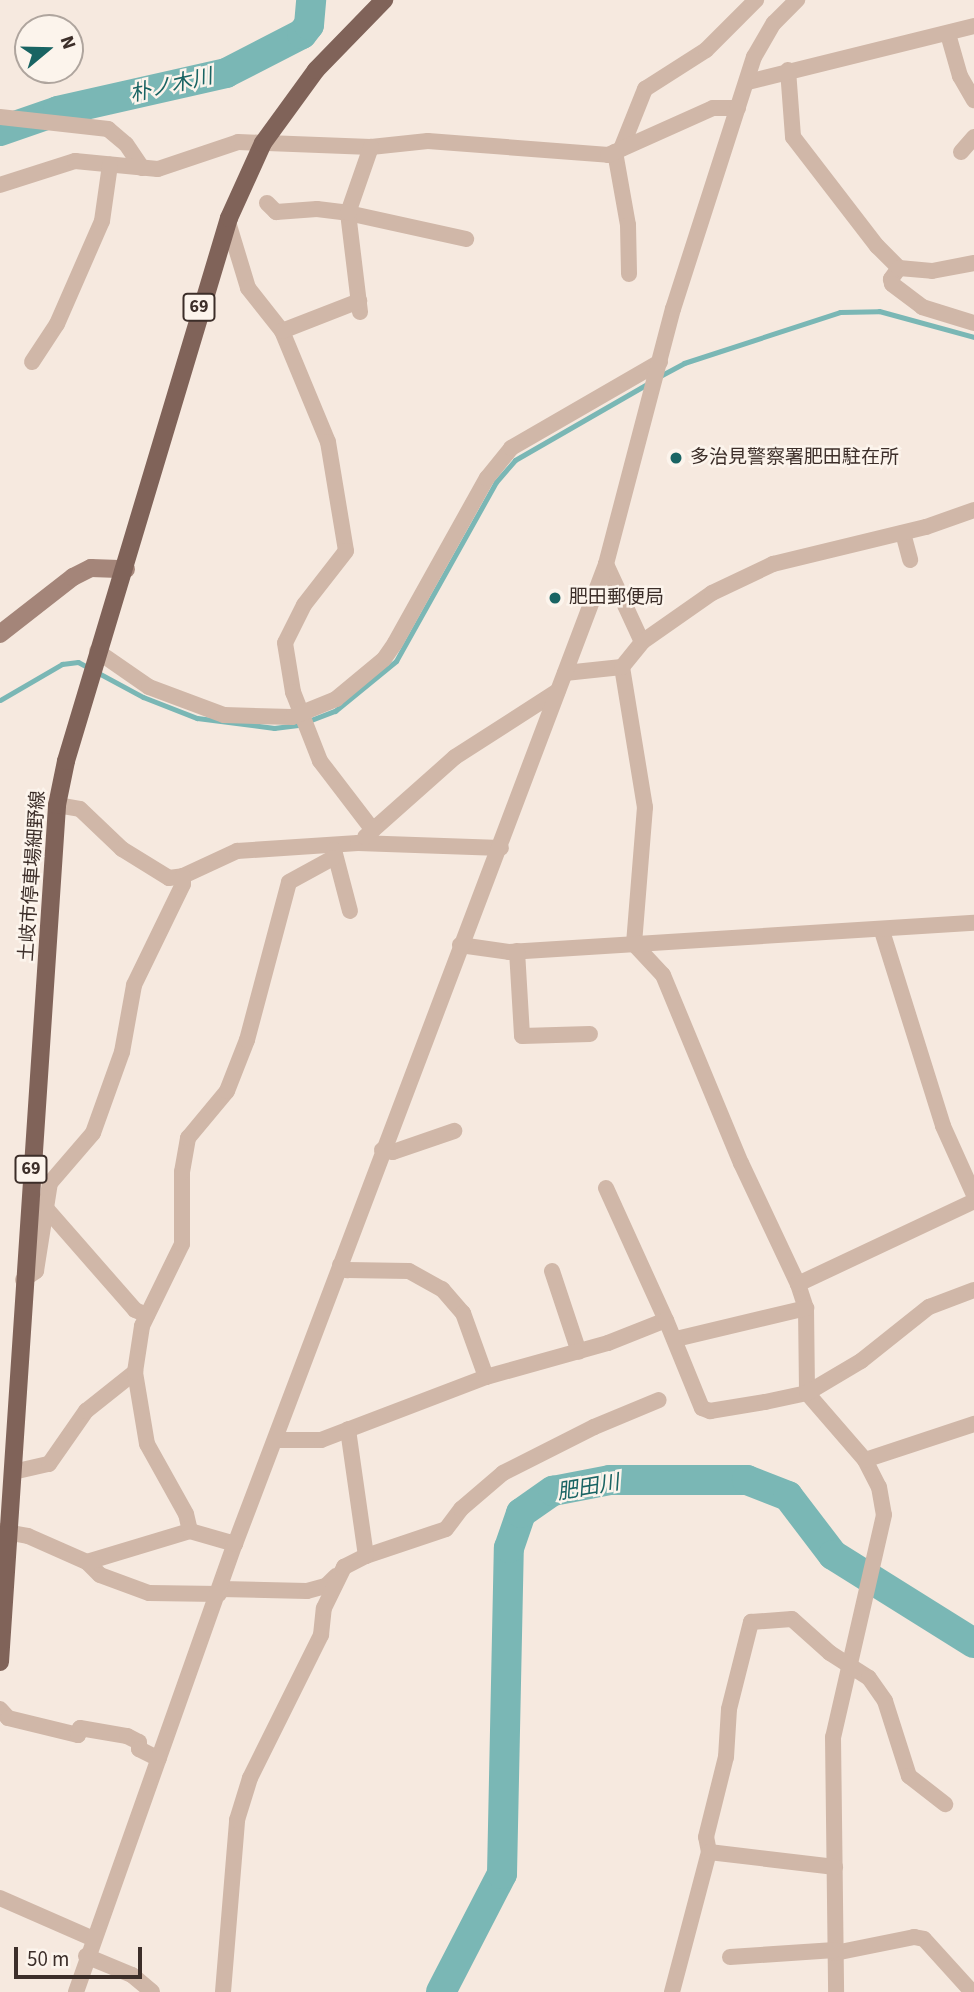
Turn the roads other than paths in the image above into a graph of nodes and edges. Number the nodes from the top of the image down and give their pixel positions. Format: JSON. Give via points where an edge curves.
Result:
{"nodes":[{"id":1,"x":384,"y":0,"type":"edge"},
{"id":2,"x":756,"y":0,"type":"edge"},
{"id":3,"x":797,"y":0,"type":"edge"},
{"id":4,"x":974,"y":26,"type":"edge"},
{"id":5,"x":948,"y":34,"type":"junction"},
{"id":6,"x":788,"y":70,"type":"junction"},
{"id":7,"x":748,"y":82,"type":"junction"},
{"id":8,"x":974,"y":100,"type":"edge"},
{"id":9,"x":738,"y":108,"type":"junction"},
{"id":10,"x":0,"y":117,"type":"edge"},
{"id":11,"x":974,"y":137,"type":"edge"},
{"id":12,"x":263,"y":143,"type":"junction"},
{"id":13,"x":371,"y":147,"type":"junction"},
{"id":14,"x":618,"y":150,"type":"junction"},
{"id":15,"x":961,"y":152,"type":"dead end"},
{"id":16,"x":110,"y":165,"type":"junction"},
{"id":17,"x":142,"y":168,"type":"junction"},
{"id":18,"x":0,"y":185,"type":"edge"},
{"id":19,"x":267,"y":203,"type":"dead end"},
{"id":20,"x":348,"y":213,"type":"junction"},
{"id":21,"x":228,"y":222,"type":"junction"},
{"id":22,"x":466,"y":239,"type":"dead end"},
{"id":23,"x":974,"y":263,"type":"edge"},
{"id":24,"x":899,"y":268,"type":"junction"},
{"id":25,"x":629,"y":274,"type":"dead end"},
{"id":26,"x":974,"y":323,"type":"edge"},
{"id":27,"x":282,"y":331,"type":"junction"},
{"id":28,"x":32,"y":362,"type":"dead end"},
{"id":29,"x":660,"y":364,"type":"junction"},
{"id":30,"x":974,"y":510,"type":"edge"},
{"id":31,"x":903,"y":533,"type":"junction"},
{"id":32,"x":910,"y":560,"type":"dead end"},
{"id":33,"x":606,"y":564,"type":"junction"},
{"id":34,"x":126,"y":569,"type":"junction"},
{"id":35,"x":0,"y":634,"type":"edge"},
{"id":36,"x":642,"y":642,"type":"junction"},
{"id":37,"x":96,"y":654,"type":"junction"},
{"id":38,"x":622,"y":667,"type":"junction"},
{"id":39,"x":565,"y":673,"type":"junction"},
{"id":40,"x":558,"y":691,"type":"junction"},
{"id":41,"x":304,"y":722,"type":"junction"},
{"id":42,"x":57,"y":805,"type":"junction"},
{"id":43,"x":373,"y":830,"type":"junction"},
{"id":44,"x":358,"y":843,"type":"junction"},
{"id":45,"x":501,"y":848,"type":"junction"},
{"id":46,"x":333,"y":851,"type":"junction"},
{"id":47,"x":183,"y":876,"type":"junction"},
{"id":48,"x":349,"y":911,"type":"dead end"},
{"id":49,"x":974,"y":923,"type":"edge"},
{"id":50,"x":882,"y":931,"type":"junction"},
{"id":51,"x":634,"y":944,"type":"junction"},
{"id":52,"x":460,"y":945,"type":"junction"},
{"id":53,"x":517,"y":951,"type":"junction"},
{"id":54,"x":590,"y":1034,"type":"dead end"},
{"id":55,"x":454,"y":1131,"type":"dead end"},
{"id":56,"x":382,"y":1150,"type":"junction"},
{"id":57,"x":606,"y":1188,"type":"dead end"},
{"id":58,"x":974,"y":1195,"type":"edge"},
{"id":59,"x":974,"y":1201,"type":"edge"},
{"id":60,"x":44,"y":1206,"type":"junction"},
{"id":61,"x":340,"y":1265,"type":"junction"},
{"id":62,"x":552,"y":1271,"type":"dead end"},
{"id":63,"x":23,"y":1280,"type":"junction"},
{"id":64,"x":798,"y":1284,"type":"junction"},
{"id":65,"x":974,"y":1290,"type":"edge"},
{"id":66,"x":806,"y":1308,"type":"junction"},
{"id":67,"x":147,"y":1315,"type":"junction"},
{"id":68,"x":666,"y":1320,"type":"junction"},
{"id":69,"x":676,"y":1339,"type":"junction"},
{"id":70,"x":579,"y":1352,"type":"junction"},
{"id":71,"x":135,"y":1372,"type":"junction"},
{"id":72,"x":486,"y":1377,"type":"junction"},
{"id":73,"x":807,"y":1393,"type":"junction"},
{"id":74,"x":659,"y":1401,"type":"dead end"},
{"id":75,"x":974,"y":1424,"type":"edge"},
{"id":76,"x":348,"y":1429,"type":"junction"},
{"id":77,"x":276,"y":1440,"type":"junction"},
{"id":78,"x":865,"y":1460,"type":"junction"},
{"id":79,"x":13,"y":1472,"type":"junction"},
{"id":80,"x":5,"y":1531,"type":"edge"},
{"id":81,"x":190,"y":1531,"type":"junction"},
{"id":82,"x":235,"y":1544,"type":"junction"},
{"id":83,"x":366,"y":1556,"type":"junction"},
{"id":84,"x":87,"y":1562,"type":"junction"},
{"id":85,"x":340,"y":1576,"type":"junction"},
{"id":86,"x":220,"y":1591,"type":"junction"},
{"id":87,"x":0,"y":1662,"type":"edge"},
{"id":88,"x":848,"y":1666,"type":"junction"},
{"id":89,"x":0,"y":1709,"type":"edge"},
{"id":90,"x":159,"y":1759,"type":"junction"},
{"id":91,"x":945,"y":1804,"type":"dead end"},
{"id":92,"x":709,"y":1852,"type":"junction"},
{"id":93,"x":835,"y":1867,"type":"junction"},
{"id":94,"x":0,"y":1898,"type":"edge"},
{"id":95,"x":91,"y":1938,"type":"junction"},
{"id":96,"x":835,"y":1952,"type":"junction"},
{"id":97,"x":86,"y":1956,"type":"junction"},
{"id":98,"x":730,"y":1957,"type":"dead end"},
{"id":99,"x":974,"y":1967,"type":"edge"},
{"id":100,"x":955,"y":1970,"type":"junction"},
{"id":101,"x":76,"y":1992,"type":"edge"},
{"id":102,"x":152,"y":1992,"type":"edge"},
{"id":103,"x":223,"y":1992,"type":"edge"},
{"id":104,"x":672,"y":1992,"type":"edge"},
{"id":105,"x":836,"y":1992,"type":"edge"},
{"id":106,"x":972,"y":1992,"type":"edge"}],
"edges":[{"from":1,"to":12,"type":"main road","name":"土岐市停車場細野線","number":"69","via":[[316,69]]},
{"from":2,"to":14,"type":"street","via":[[706,50],[645,89]]},
{"from":3,"to":7,"type":"street","via":[[761,43]]},
{"from":4,"to":5,"type":"street"},
{"from":5,"to":6,"type":"street"},
{"from":5,"to":8,"type":"street","via":[[960,76]]},
{"from":6,"to":7,"type":"street"},
{"from":6,"to":24,"type":"street","via":[[797,146]]},
{"from":7,"to":9,"type":"street"},
{"from":9,"to":14,"type":"street","via":[[713,108]]},
{"from":9,"to":29,"type":"street","via":[[717,164]]},
{"from":10,"to":17,"type":"street","via":[[108,129],[126,144]]},
{"from":11,"to":15,"type":"street"},
{"from":12,"to":13,"type":"street"},
{"from":12,"to":17,"type":"street","via":[[223,144],[175,166]]},
{"from":12,"to":21,"type":"main road","name":"土岐市停車場細野線","number":"69"},
{"from":13,"to":14,"type":"street","via":[[428,141],[587,156]]},
{"from":13,"to":20,"type":"street"},
{"from":14,"to":25,"type":"street"},
{"from":16,"to":17,"type":"street"},
{"from":16,"to":18,"type":"street","via":[[68,163]]},
{"from":16,"to":28,"type":"street","via":[[102,221],[57,324]]},
{"from":19,"to":20,"type":"street","via":[[276,212],[317,209]]},
{"from":20,"to":22,"type":"street"},
{"from":20,"to":27,"type":"street","via":[[360,307]]},
{"from":21,"to":27,"type":"street","via":[[248,288]]},
{"from":21,"to":34,"type":"main road","name":"土岐市停車場細野線","number":"69","via":[[205,285]]},
{"from":23,"to":24,"type":"street","via":[[932,271]]},
{"from":24,"to":26,"type":"street","via":[[892,284],[922,307]]},
{"from":27,"to":41,"type":"street","via":[[328,442],[346,551],[285,635],[293,692]]},
{"from":29,"to":33,"type":"street"},
{"from":29,"to":41,"type":"street","via":[[511,448],[487,478],[416,610],[384,659]]},
{"from":30,"to":31,"type":"street"},
{"from":31,"to":32,"type":"street"},
{"from":31,"to":36,"type":"street","via":[[774,564],[712,593]]},
{"from":33,"to":36,"type":"street"},
{"from":33,"to":39,"type":"street"},
{"from":34,"to":35,"type":"main road","via":[[91,568],[73,576]]},
{"from":34,"to":37,"type":"main road","name":"土岐市停車場細野線","number":"69"},
{"from":36,"to":38,"type":"street"},
{"from":37,"to":41,"type":"street","via":[[149,687],[200,709]]},
{"from":37,"to":42,"type":"main road","name":"土岐市停車場細野線","number":"69"},
{"from":38,"to":39,"type":"street"},
{"from":38,"to":51,"type":"street","via":[[645,807]]},
{"from":39,"to":40,"type":"street"},
{"from":40,"to":43,"type":"street","via":[[455,757]]},
{"from":40,"to":45,"type":"street"},
{"from":41,"to":43,"type":"street","via":[[320,761]]},
{"from":42,"to":47,"type":"street","via":[[80,809],[122,849],[169,878]]},
{"from":42,"to":63,"type":"main road","name":"土岐市停車場細野線","number":"69"},
{"from":43,"to":44,"type":"street"},
{"from":44,"to":45,"type":"street"},
{"from":44,"to":46,"type":"street"},
{"from":45,"to":52,"type":"street"},
{"from":46,"to":47,"type":"street","via":[[237,851]]},
{"from":46,"to":48,"type":"street"},
{"from":46,"to":67,"type":"street","via":[[289,882],[247,1040],[228,1091],[188,1138],[182,1172],[182,1244]]},
{"from":47,"to":60,"type":"street","via":[[134,985],[122,1052],[93,1133],[50,1183]]},
{"from":49,"to":50,"type":"street"},
{"from":50,"to":51,"type":"street"},
{"from":50,"to":58,"type":"street","via":[[943,1126]]},
{"from":51,"to":53,"type":"street"},
{"from":51,"to":64,"type":"street","via":[[663,975],[740,1163]]},
{"from":52,"to":53,"type":"street"},
{"from":52,"to":56,"type":"street"},
{"from":53,"to":54,"type":"street","via":[[522,1036]]},
{"from":55,"to":56,"type":"street","via":[[393,1153]]},
{"from":56,"to":61,"type":"street"},
{"from":57,"to":68,"type":"street"},
{"from":59,"to":64,"type":"street"},
{"from":60,"to":63,"type":"street","via":[[36,1270]]},
{"from":60,"to":67,"type":"street","via":[[135,1310]]},
{"from":61,"to":72,"type":"street","via":[[347,1270],[409,1271],[442,1289],[463,1313]]},
{"from":61,"to":77,"type":"street"},
{"from":62,"to":70,"type":"street"},
{"from":63,"to":79,"type":"main road","name":"土岐市停車場細野線","number":"69"},
{"from":64,"to":66,"type":"street"},
{"from":65,"to":73,"type":"street","via":[[929,1307],[861,1361]]},
{"from":66,"to":69,"type":"street"},
{"from":66,"to":73,"type":"street"},
{"from":67,"to":71,"type":"street"},
{"from":68,"to":69,"type":"street"},
{"from":68,"to":70,"type":"street"},
{"from":69,"to":73,"type":"street","via":[[702,1408],[710,1411]]},
{"from":70,"to":72,"type":"street"},
{"from":71,"to":79,"type":"street","via":[[86,1411],[49,1464]]},
{"from":71,"to":81,"type":"street","via":[[147,1444],[186,1514]]},
{"from":72,"to":76,"type":"street"},
{"from":73,"to":78,"type":"street"},
{"from":74,"to":83,"type":"street","via":[[594,1427],[503,1473],[461,1509],[446,1529]]},
{"from":75,"to":78,"type":"street"},
{"from":76,"to":77,"type":"street","via":[[321,1440]]},
{"from":76,"to":83,"type":"street"},
{"from":77,"to":82,"type":"street"},
{"from":78,"to":88,"type":"street","via":[[879,1487],[884,1515]]},
{"from":79,"to":80,"type":"main road","name":"土岐市停車場細野線","number":"69"},
{"from":80,"to":84,"type":"street"},
{"from":80,"to":87,"type":"main road","name":"土岐市停車場細野線","number":"69"},
{"from":81,"to":82,"type":"street"},
{"from":81,"to":84,"type":"street"},
{"from":82,"to":86,"type":"street"},
{"from":83,"to":85,"type":"street","via":[[344,1567]]},
{"from":84,"to":86,"type":"street","via":[[100,1575],[149,1593]]},
{"from":85,"to":86,"type":"street","via":[[307,1591]]},
{"from":85,"to":103,"type":"street","via":[[324,1608],[321,1635],[250,1778],[237,1820]]},
{"from":86,"to":90,"type":"street"},
{"from":88,"to":91,"type":"street","via":[[880,1690],[909,1776]]},
{"from":88,"to":92,"type":"street","via":[[792,1619],[751,1622],[729,1709],[726,1757],[706,1837]]},
{"from":88,"to":93,"type":"street","via":[[833,1737]]},
{"from":89,"to":90,"type":"street","via":[[8,1718],[78,1735],[80,1728],[127,1736],[139,1742],[139,1749]]},
{"from":90,"to":95,"type":"street"},
{"from":92,"to":93,"type":"street"},
{"from":92,"to":104,"type":"street"},
{"from":93,"to":96,"type":"street"},
{"from":94,"to":95,"type":"street"},
{"from":95,"to":97,"type":"street"},
{"from":96,"to":98,"type":"street"},
{"from":96,"to":100,"type":"street","via":[[914,1937],[924,1939]]},
{"from":96,"to":105,"type":"street"},
{"from":97,"to":101,"type":"street"},
{"from":97,"to":102,"type":"street","via":[[132,1975]]},
{"from":99,"to":100,"type":"street","via":[[958,1974]]},
{"from":100,"to":106,"type":"street"}]}
